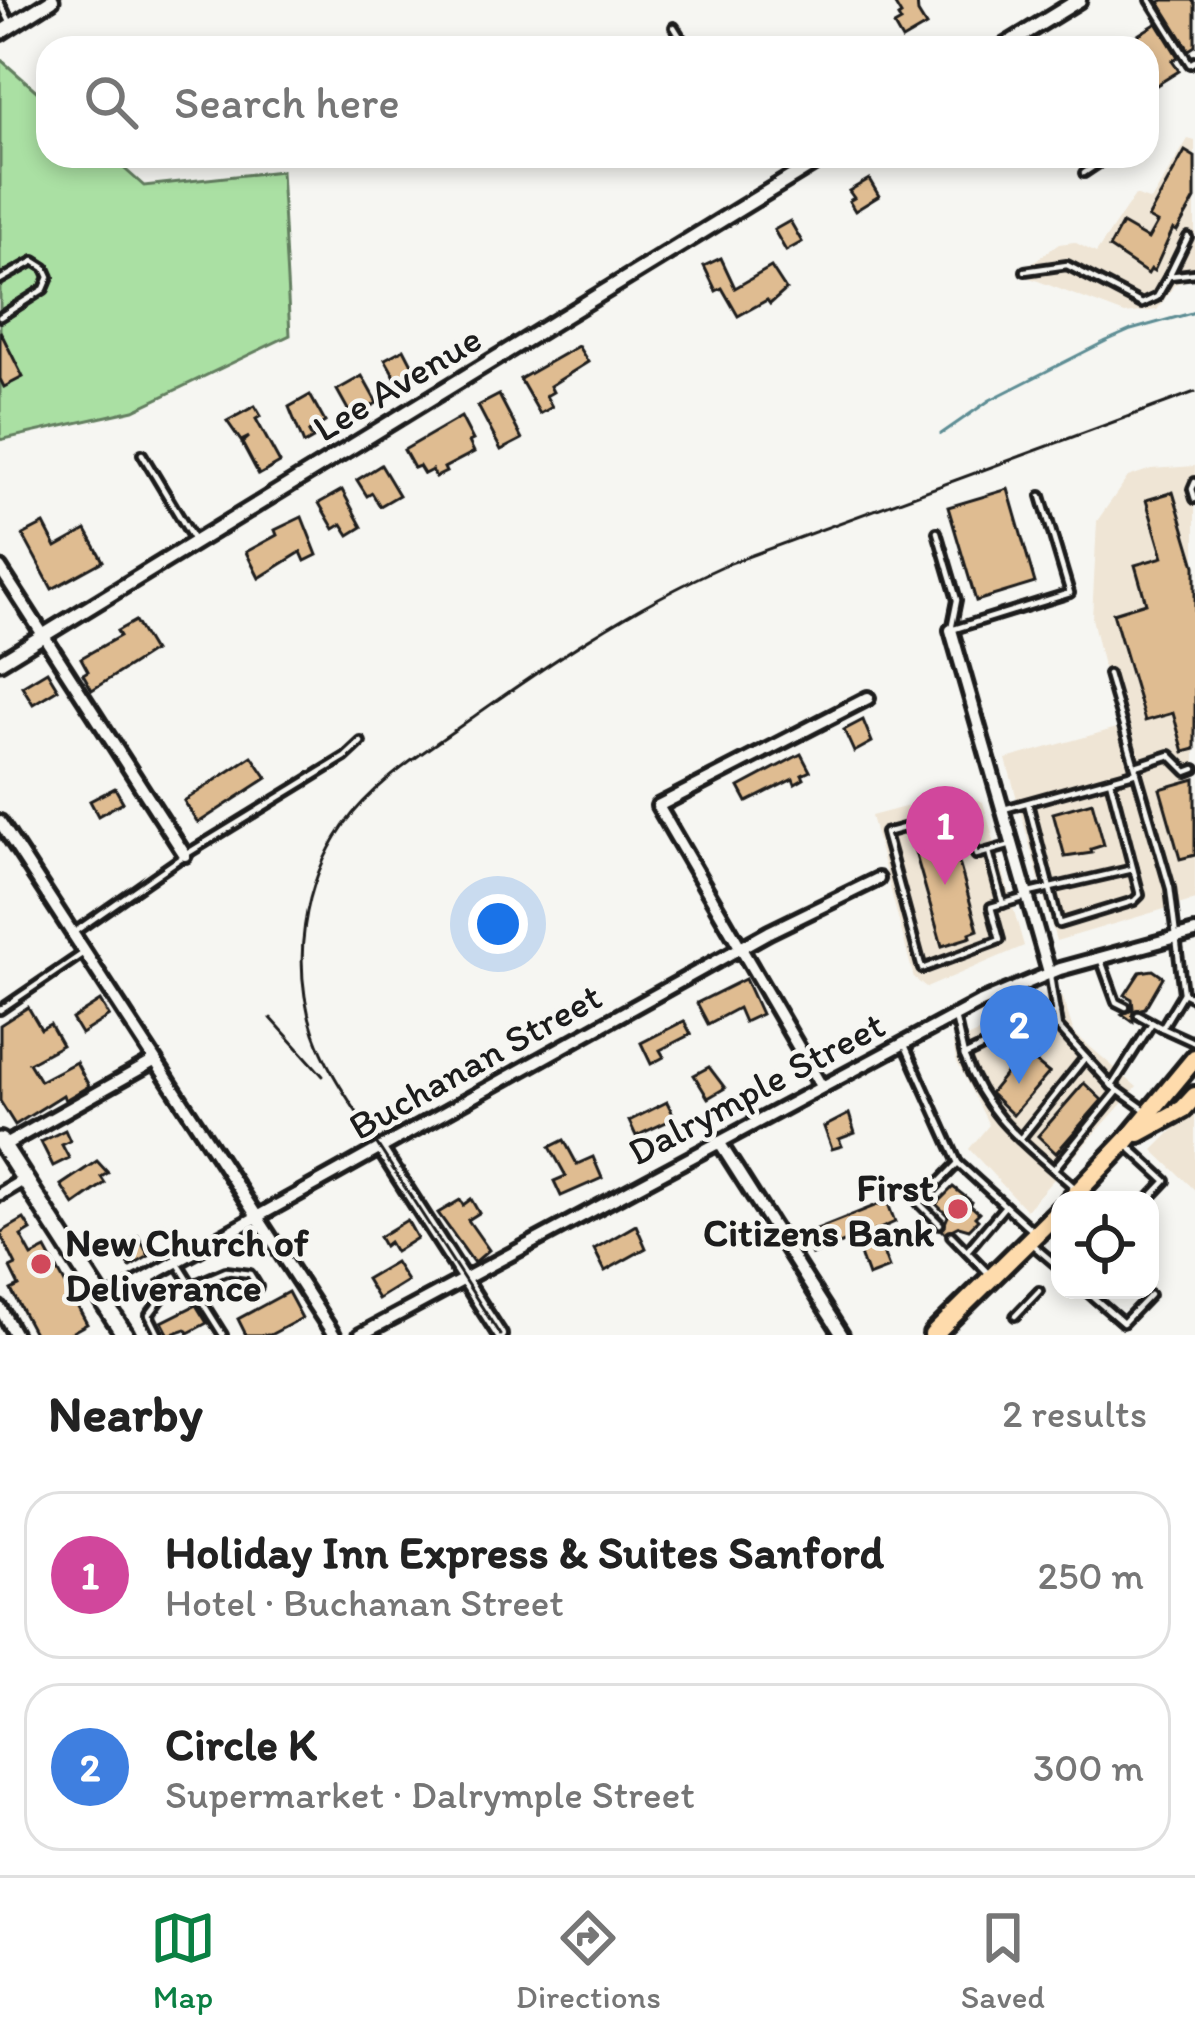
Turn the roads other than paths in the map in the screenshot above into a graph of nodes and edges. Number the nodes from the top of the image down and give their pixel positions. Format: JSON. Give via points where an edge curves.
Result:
{"nodes":[{"id":1,"x":52,"y":0,"type":"edge"},
{"id":2,"x":1079,"y":0,"type":"edge"},
{"id":3,"x":1150,"y":0,"type":"edge"},
{"id":4,"x":0,"y":2,"type":"edge"},
{"id":5,"x":674,"y":27,"type":"dead end"},
{"id":6,"x":6,"y":30,"type":"edge"},
{"id":7,"x":680,"y":36,"type":"edge"},
{"id":8,"x":1020,"y":36,"type":"edge"},
{"id":9,"x":1195,"y":61,"type":"edge"},
{"id":10,"x":796,"y":168,"type":"edge"},
{"id":11,"x":807,"y":168,"type":"edge"},
{"id":12,"x":1092,"y":168,"type":"edge"},
{"id":13,"x":799,"y":173,"type":"junction"},
{"id":14,"x":1084,"y":173,"type":"dead end"},
{"id":15,"x":1188,"y":237,"type":"dead end"},
{"id":16,"x":1025,"y":271,"type":"dead end"},
{"id":17,"x":1195,"y":273,"type":"edge"},
{"id":18,"x":1169,"y":276,"type":"junction"},
{"id":19,"x":0,"y":280,"type":"edge"},
{"id":20,"x":0,"y":316,"type":"edge"},
{"id":21,"x":142,"y":454,"type":"dead end"},
{"id":22,"x":1195,"y":482,"type":"edge"},
{"id":23,"x":1041,"y":496,"type":"dead end"},
{"id":24,"x":1195,"y":499,"type":"edge"},
{"id":25,"x":937,"y":532,"type":"dead end"},
{"id":26,"x":196,"y":542,"type":"junction"},
{"id":27,"x":0,"y":568,"type":"edge"},
{"id":28,"x":951,"y":630,"type":"junction"},
{"id":29,"x":43,"y":636,"type":"junction"},
{"id":30,"x":0,"y":662,"type":"edge"},
{"id":31,"x":1108,"y":674,"type":"dead end"},
{"id":32,"x":868,"y":698,"type":"dead end"},
{"id":33,"x":361,"y":742,"type":"dead end"},
{"id":34,"x":1137,"y":769,"type":"junction"},
{"id":35,"x":1195,"y":769,"type":"edge"},
{"id":36,"x":1110,"y":780,"type":"junction"},
{"id":37,"x":1028,"y":802,"type":"junction"},
{"id":38,"x":1002,"y":809,"type":"junction"},
{"id":39,"x":0,"y":822,"type":"edge"},
{"id":40,"x":1013,"y":845,"type":"junction"},
{"id":41,"x":989,"y":852,"type":"junction"},
{"id":42,"x":185,"y":855,"type":"junction"},
{"id":43,"x":1133,"y":868,"type":"junction"},
{"id":44,"x":878,"y":879,"type":"dead end"},
{"id":45,"x":1050,"y":890,"type":"junction"},
{"id":46,"x":1029,"y":895,"type":"junction"},
{"id":47,"x":1003,"y":904,"type":"junction"},
{"id":48,"x":74,"y":932,"type":"junction"},
{"id":49,"x":1195,"y":932,"type":"edge"},
{"id":50,"x":1174,"y":938,"type":"junction"},
{"id":51,"x":742,"y":947,"type":"junction"},
{"id":52,"x":88,"y":956,"type":"junction"},
{"id":53,"x":1100,"y":958,"type":"junction"},
{"id":54,"x":1049,"y":972,"type":"junction"},
{"id":55,"x":1183,"y":993,"type":"junction"},
{"id":56,"x":1195,"y":999,"type":"edge"},
{"id":57,"x":1126,"y":1007,"type":"dead end"},
{"id":58,"x":0,"y":1010,"type":"edge"},
{"id":59,"x":1056,"y":1012,"type":"junction"},
{"id":60,"x":1138,"y":1015,"type":"dead end"},
{"id":61,"x":955,"y":1016,"type":"junction"},
{"id":62,"x":1152,"y":1023,"type":"junction"},
{"id":63,"x":1162,"y":1028,"type":"junction"},
{"id":64,"x":904,"y":1043,"type":"junction"},
{"id":65,"x":1195,"y":1043,"type":"edge"},
{"id":66,"x":964,"y":1056,"type":"junction"},
{"id":67,"x":1085,"y":1057,"type":"junction"},
{"id":68,"x":1195,"y":1058,"type":"edge"},
{"id":69,"x":154,"y":1060,"type":"junction"},
{"id":70,"x":821,"y":1086,"type":"junction"},
{"id":71,"x":1115,"y":1089,"type":"junction"},
{"id":72,"x":1195,"y":1096,"type":"edge"},
{"id":73,"x":1150,"y":1114,"type":"junction"},
{"id":74,"x":1020,"y":1138,"type":"junction"},
{"id":75,"x":1126,"y":1141,"type":"junction"},
{"id":76,"x":719,"y":1142,"type":"junction"},
{"id":77,"x":1,"y":1144,"type":"edge"},
{"id":78,"x":380,"y":1148,"type":"junction"},
{"id":79,"x":958,"y":1163,"type":"junction"},
{"id":80,"x":1054,"y":1169,"type":"junction"},
{"id":81,"x":25,"y":1179,"type":"junction"},
{"id":82,"x":1066,"y":1191,"type":"edge"},
{"id":83,"x":1079,"y":1191,"type":"edge"},
{"id":84,"x":1157,"y":1191,"type":"edge"},
{"id":85,"x":0,"y":1194,"type":"edge"},
{"id":86,"x":1005,"y":1206,"type":"junction"},
{"id":87,"x":257,"y":1218,"type":"junction"},
{"id":88,"x":1051,"y":1220,"type":"edge"},
{"id":89,"x":940,"y":1224,"type":"dead end"},
{"id":90,"x":951,"y":1235,"type":"dead end"},
{"id":91,"x":1033,"y":1238,"type":"junction"},
{"id":92,"x":967,"y":1251,"type":"junction"},
{"id":93,"x":1051,"y":1258,"type":"edge"},
{"id":94,"x":177,"y":1262,"type":"junction"},
{"id":95,"x":150,"y":1276,"type":"junction"},
{"id":96,"x":993,"y":1278,"type":"junction"},
{"id":97,"x":464,"y":1279,"type":"junction"},
{"id":98,"x":193,"y":1285,"type":"junction"},
{"id":99,"x":258,"y":1287,"type":"dead end"},
{"id":100,"x":1039,"y":1291,"type":"dead end"},
{"id":101,"x":1095,"y":1299,"type":"edge"},
{"id":102,"x":1146,"y":1299,"type":"edge"},
{"id":103,"x":104,"y":1302,"type":"junction"},
{"id":104,"x":0,"y":1308,"type":"edge"},
{"id":105,"x":1015,"y":1316,"type":"dead end"},
{"id":106,"x":15,"y":1335,"type":"edge"},
{"id":107,"x":124,"y":1335,"type":"edge"},
{"id":108,"x":160,"y":1335,"type":"edge"},
{"id":109,"x":223,"y":1335,"type":"edge"},
{"id":110,"x":334,"y":1335,"type":"edge"},
{"id":111,"x":361,"y":1335,"type":"edge"},
{"id":112,"x":500,"y":1335,"type":"edge"},
{"id":113,"x":842,"y":1335,"type":"edge"},
{"id":114,"x":933,"y":1335,"type":"edge"}],
"edges":[{"from":1,"to":6,"type":"street"},
{"from":2,"to":8,"type":"street"},
{"from":3,"to":9,"type":"lane"},
{"from":4,"to":6,"type":"lane"},
{"from":5,"to":7,"type":"lane"},
{"from":10,"to":13,"type":"lane"},
{"from":11,"to":13,"type":"street","name":"Lee Avenue"},
{"from":12,"to":14,"type":"lane"},
{"from":13,"to":26,"type":"street","name":"Lee Avenue"},
{"from":15,"to":18,"type":"lane"},
{"from":16,"to":18,"type":"lane","via":[[1067,265],[1142,304]]},
{"from":17,"to":18,"type":"lane"},
{"from":19,"to":20,"type":"lane","via":[[34,261],[50,278]]},
{"from":21,"to":26,"type":"lane"},
{"from":22,"to":24,"type":"lane"},
{"from":23,"to":28,"type":"lane","via":[[1070,593]]},
{"from":25,"to":28,"type":"lane","via":[[957,600]]},
{"from":26,"to":29,"type":"street","name":"Lee Avenue"},
{"from":27,"to":29,"type":"street"},
{"from":28,"to":38,"type":"street"},
{"from":29,"to":30,"type":"street","name":"Lee Avenue"},
{"from":29,"to":42,"type":"street"},
{"from":31,"to":34,"type":"lane"},
{"from":32,"to":51,"type":"street","via":[[658,806]]},
{"from":33,"to":42,"type":"lane"},
{"from":34,"to":35,"type":"lane","via":[[1170,755],[1187,772]]},
{"from":34,"to":36,"type":"lane"},
{"from":34,"to":50,"type":"lane","via":[[1170,888]]},
{"from":36,"to":37,"type":"lane"},
{"from":36,"to":43,"type":"lane"},
{"from":37,"to":38,"type":"lane"},
{"from":37,"to":45,"type":"lane"},
{"from":38,"to":40,"type":"street"},
{"from":39,"to":48,"type":"street"},
{"from":40,"to":41,"type":"lane"},
{"from":40,"to":46,"type":"street"},
{"from":41,"to":47,"type":"lane"},
{"from":41,"to":47,"type":"lane","via":[[976,855],[963,812],[885,833],[922,969],[1000,940],[991,907]]},
{"from":42,"to":48,"type":"lane"},
{"from":43,"to":45,"type":"lane"},
{"from":43,"to":45,"type":"lane","via":[[1138,899],[1059,924]]},
{"from":44,"to":51,"type":"street","name":"Buchanan Street"},
{"from":45,"to":46,"type":"lane"},
{"from":46,"to":47,"type":"lane"},
{"from":46,"to":54,"type":"street"},
{"from":48,"to":52,"type":"street"},
{"from":49,"to":50,"type":"street","name":"Dalrymple Street"},
{"from":50,"to":53,"type":"street","name":"Dalrymple Street"},
{"from":50,"to":55,"type":"lane"},
{"from":51,"to":70,"type":"street"},
{"from":51,"to":78,"type":"street","name":"Buchanan Street"},
{"from":52,"to":58,"type":"lane"},
{"from":52,"to":69,"type":"street"},
{"from":53,"to":54,"type":"street","name":"Dalrymple Street"},
{"from":53,"to":57,"type":"lane","via":[[1116,1002]]},
{"from":54,"to":59,"type":"lane"},
{"from":54,"to":61,"type":"street","name":"Dalrymple Street"},
{"from":55,"to":56,"type":"lane"},
{"from":55,"to":63,"type":"lane"},
{"from":59,"to":66,"type":"lane"},
{"from":59,"to":67,"type":"lane","via":[[1058,1027]]},
{"from":60,"to":62,"type":"lane"},
{"from":61,"to":64,"type":"street","name":"Dalrymple Street"},
{"from":61,"to":66,"type":"lane"},
{"from":62,"to":63,"type":"lane"},
{"from":62,"to":71,"type":"lane"},
{"from":63,"to":65,"type":"lane"},
{"from":64,"to":70,"type":"street","name":"Dalrymple Street"},
{"from":64,"to":79,"type":"lane"},
{"from":66,"to":74,"type":"lane","via":[[993,1115]]},
{"from":67,"to":71,"type":"lane"},
{"from":67,"to":74,"type":"lane"},
{"from":68,"to":73,"type":"main road"},
{"from":69,"to":77,"type":"street"},
{"from":69,"to":87,"type":"street"},
{"from":70,"to":76,"type":"street","name":"Dalrymple Street"},
{"from":71,"to":73,"type":"lane"},
{"from":71,"to":80,"type":"lane"},
{"from":72,"to":75,"type":"main road"},
{"from":73,"to":75,"type":"main road"},
{"from":74,"to":80,"type":"lane"},
{"from":75,"to":83,"type":"main road"},
{"from":75,"to":84,"type":"lane","via":[[1166,1181]]},
{"from":76,"to":97,"type":"street","name":"Dalrymple Street"},
{"from":76,"to":113,"type":"street"},
{"from":77,"to":81,"type":"main road"},
{"from":78,"to":87,"type":"street","name":"Buchanan Street"},
{"from":78,"to":97,"type":"street"},
{"from":79,"to":86,"type":"lane"},
{"from":79,"to":89,"type":"lane","via":[[919,1203]]},
{"from":80,"to":82,"type":"lane"},
{"from":81,"to":85,"type":"street"},
{"from":81,"to":103,"type":"main road"},
{"from":86,"to":91,"type":"lane"},
{"from":86,"to":92,"type":"lane"},
{"from":87,"to":94,"type":"street","name":"Buchanan Street"},
{"from":87,"to":110,"type":"street"},
{"from":88,"to":91,"type":"main road"},
{"from":90,"to":92,"type":"lane"},
{"from":91,"to":93,"type":"lane"},
{"from":91,"to":96,"type":"main road"},
{"from":92,"to":96,"type":"lane"},
{"from":94,"to":95,"type":"street","name":"Buchanan Street"},
{"from":94,"to":98,"type":"lane"},
{"from":95,"to":103,"type":"street","name":"Buchanan Street"},
{"from":95,"to":108,"type":"lane","via":[[161,1299],[149,1315]]},
{"from":96,"to":114,"type":"main road"},
{"from":97,"to":111,"type":"street","name":"Dalrymple Street"},
{"from":97,"to":112,"type":"street"},
{"from":98,"to":99,"type":"lane","via":[[226,1271],[250,1274]]},
{"from":98,"to":109,"type":"lane"},
{"from":100,"to":105,"type":"lane"},
{"from":101,"to":102,"type":"lane","via":[[1123,1323]]},
{"from":103,"to":107,"type":"main road"},
{"from":104,"to":106,"type":"street"}]}
